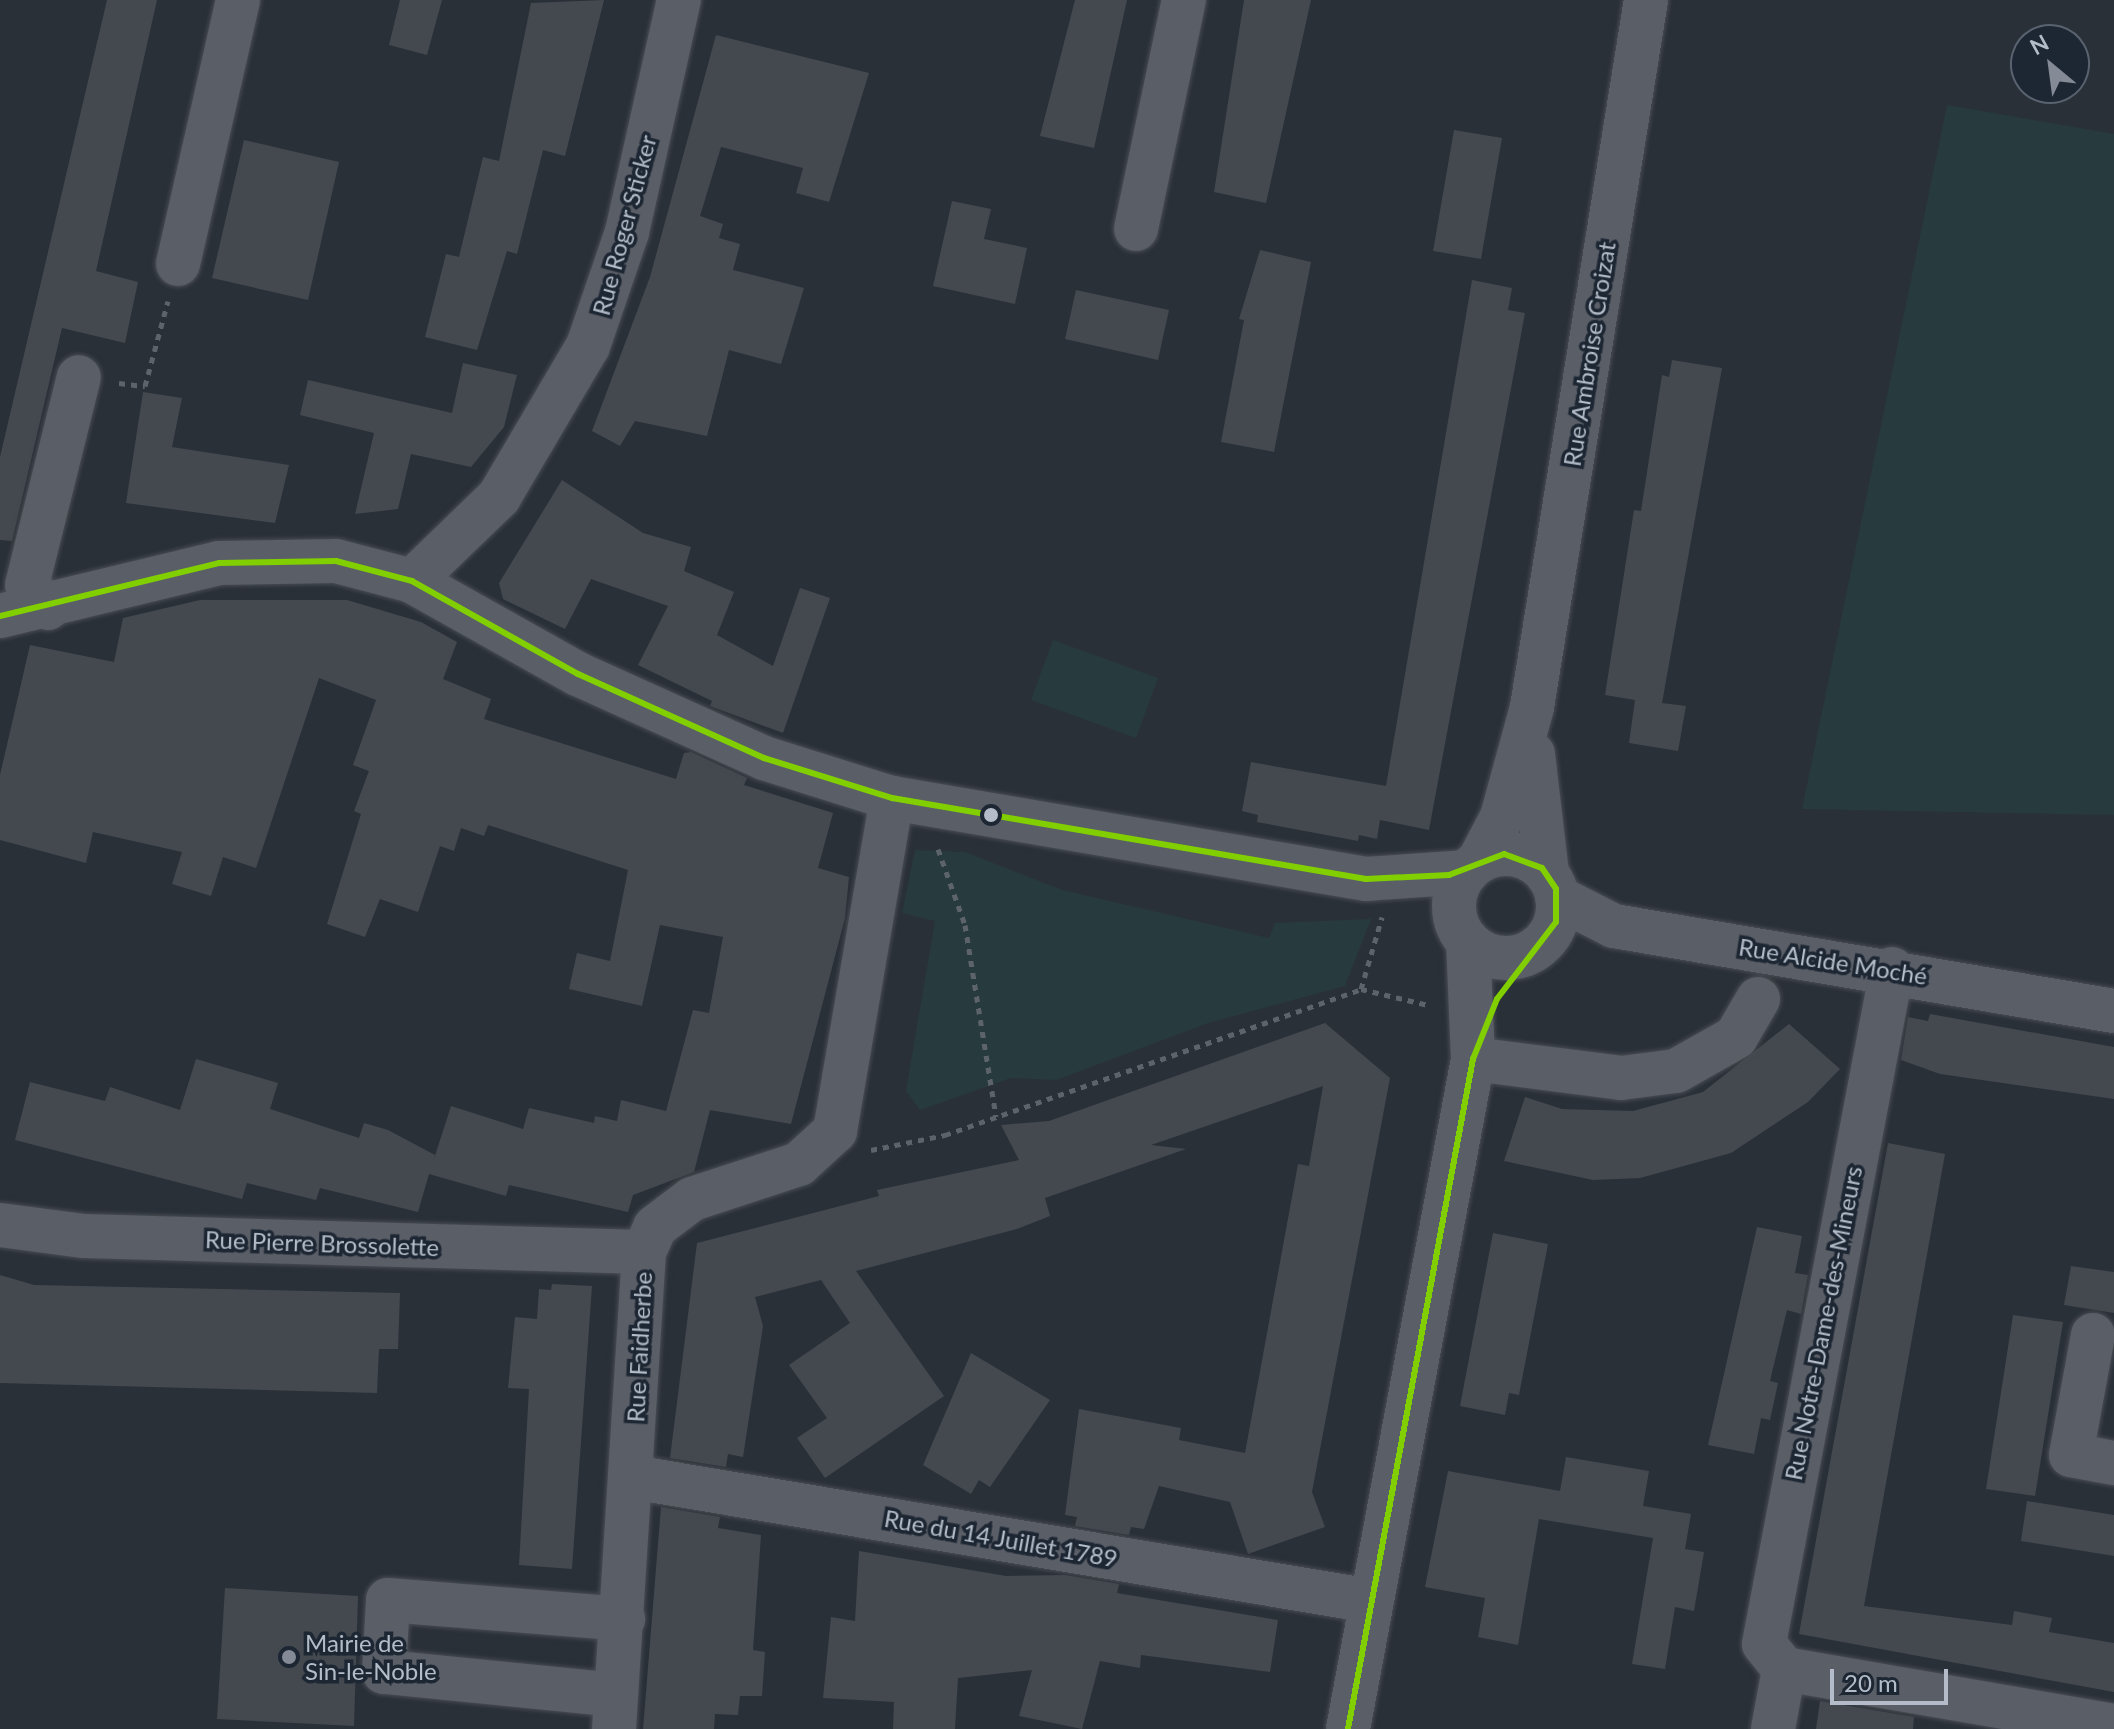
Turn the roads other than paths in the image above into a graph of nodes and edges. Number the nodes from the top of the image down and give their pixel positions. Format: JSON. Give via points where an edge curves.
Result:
{"nodes":[{"id":1,"x":238,"y":0,"type":"edge"},
{"id":2,"x":679,"y":0,"type":"edge"},
{"id":3,"x":1184,"y":0,"type":"edge"},
{"id":4,"x":1646,"y":0,"type":"edge"},
{"id":5,"x":1136,"y":229,"type":"dead end"},
{"id":6,"x":178,"y":264,"type":"road end"},
{"id":7,"x":79,"y":377,"type":"road end"},
{"id":8,"x":412,"y":581,"type":"junction"},
{"id":9,"x":48,"y":608,"type":"junction"},
{"id":10,"x":0,"y":616,"type":"edge"},
{"id":11,"x":0,"y":635,"type":"edge"},
{"id":12,"x":1532,"y":707,"type":"junction"},
{"id":13,"x":907,"y":800,"type":"junction"},
{"id":14,"x":1473,"y":866,"type":"junction"},
{"id":15,"x":1310,"y":871,"type":"junction"},
{"id":16,"x":1552,"y":886,"type":"junction"},
{"id":17,"x":1464,"y":937,"type":"junction"},
{"id":18,"x":1536,"y":949,"type":"junction"},
{"id":19,"x":1892,"y":969,"type":"junction"},
{"id":20,"x":1758,"y":999,"type":"dead end"},
{"id":21,"x":2114,"y":1011,"type":"edge"},
{"id":22,"x":1474,"y":1038,"type":"junction"},
{"id":23,"x":0,"y":1225,"type":"edge"},
{"id":24,"x":644,"y":1252,"type":"junction"},
{"id":25,"x":2098,"y":1362,"type":"edge"},
{"id":26,"x":2114,"y":1463,"type":"edge"},
{"id":27,"x":632,"y":1477,"type":"junction"},
{"id":28,"x":1371,"y":1601,"type":"junction"},
{"id":29,"x":623,"y":1619,"type":"junction"},
{"id":30,"x":1784,"y":1669,"type":"junction"},
{"id":31,"x":615,"y":1712,"type":"edge"},
{"id":32,"x":2114,"y":1726,"type":"edge"},
{"id":33,"x":1348,"y":1729,"type":"edge"},
{"id":34,"x":1773,"y":1729,"type":"edge"}],
"edges":[{"from":1,"to":6,"type":"street"},
{"from":2,"to":8,"type":"street","name":"Rue Roger Sticker","via":[[627,232],[588,346],[508,485]]},
{"from":3,"to":5,"type":"street"},
{"from":4,"to":12,"type":"street","name":"Rue Ambroise Croizat"},
{"from":7,"to":9,"type":"street","via":[[27,585]]},
{"from":8,"to":9,"type":"street","via":[[336,561],[219,563]]},
{"from":8,"to":13,"type":"street","via":[[578,674],[764,758]]},
{"from":9,"to":10,"type":"street"},
{"from":9,"to":11,"type":"street"},
{"from":12,"to":14,"type":"street","name":"Rue Ambroise Croizat","via":[[1502,817]]},
{"from":12,"to":16,"type":"street","name":"Rue Ambroise Croizat","via":[[1537,818]]},
{"from":13,"to":15,"type":"street"},
{"from":13,"to":24,"type":"street","name":"Rue Faidherbe","via":[[843,1114],[823,1147],[799,1164],[692,1199],[655,1227]]},
{"from":14,"to":15,"type":"street","via":[[1391,880]]},
{"from":14,"to":16,"type":"street","via":[[1512,854]]},
{"from":14,"to":17,"type":"street","via":[[1454,901]]},
{"from":15,"to":17,"type":"street","via":[[1387,897]]},
{"from":16,"to":18,"type":"street","via":[[1552,930]]},
{"from":16,"to":19,"type":"street","name":"Rue Alcide Moché","via":[[1614,926]]},
{"from":17,"to":18,"type":"street","via":[[1496,958]]},
{"from":17,"to":22,"type":"street"},
{"from":18,"to":22,"type":"street"},
{"from":19,"to":21,"type":"street","name":"Rue Alcide Moché"},
{"from":19,"to":30,"type":"street","name":"Rue Notre-Dame-des-Mineurs","via":[[1763,1629],[1768,1654]]},
{"from":20,"to":22,"type":"street","via":[[1736,1037],[1676,1071],[1621,1078]]},
{"from":22,"to":28,"type":"street"},
{"from":23,"to":24,"type":"street","name":"Rue Pierre Brossolette","via":[[84,1236]]},
{"from":24,"to":27,"type":"street","name":"Rue Faidherbe"},
{"from":25,"to":26,"type":"street","via":[[2071,1455]]},
{"from":27,"to":28,"type":"street","name":"Rue du 14 Juillet 1789"},
{"from":27,"to":29,"type":"street","name":"Rue Faidherbe"},
{"from":28,"to":33,"type":"street"},
{"from":29,"to":31,"type":"street","name":"Rue Faidherbe"},
{"from":29,"to":31,"type":"street","via":[[388,1600],[384,1672]]},
{"from":30,"to":32,"type":"street"},
{"from":30,"to":34,"type":"street"}]}
